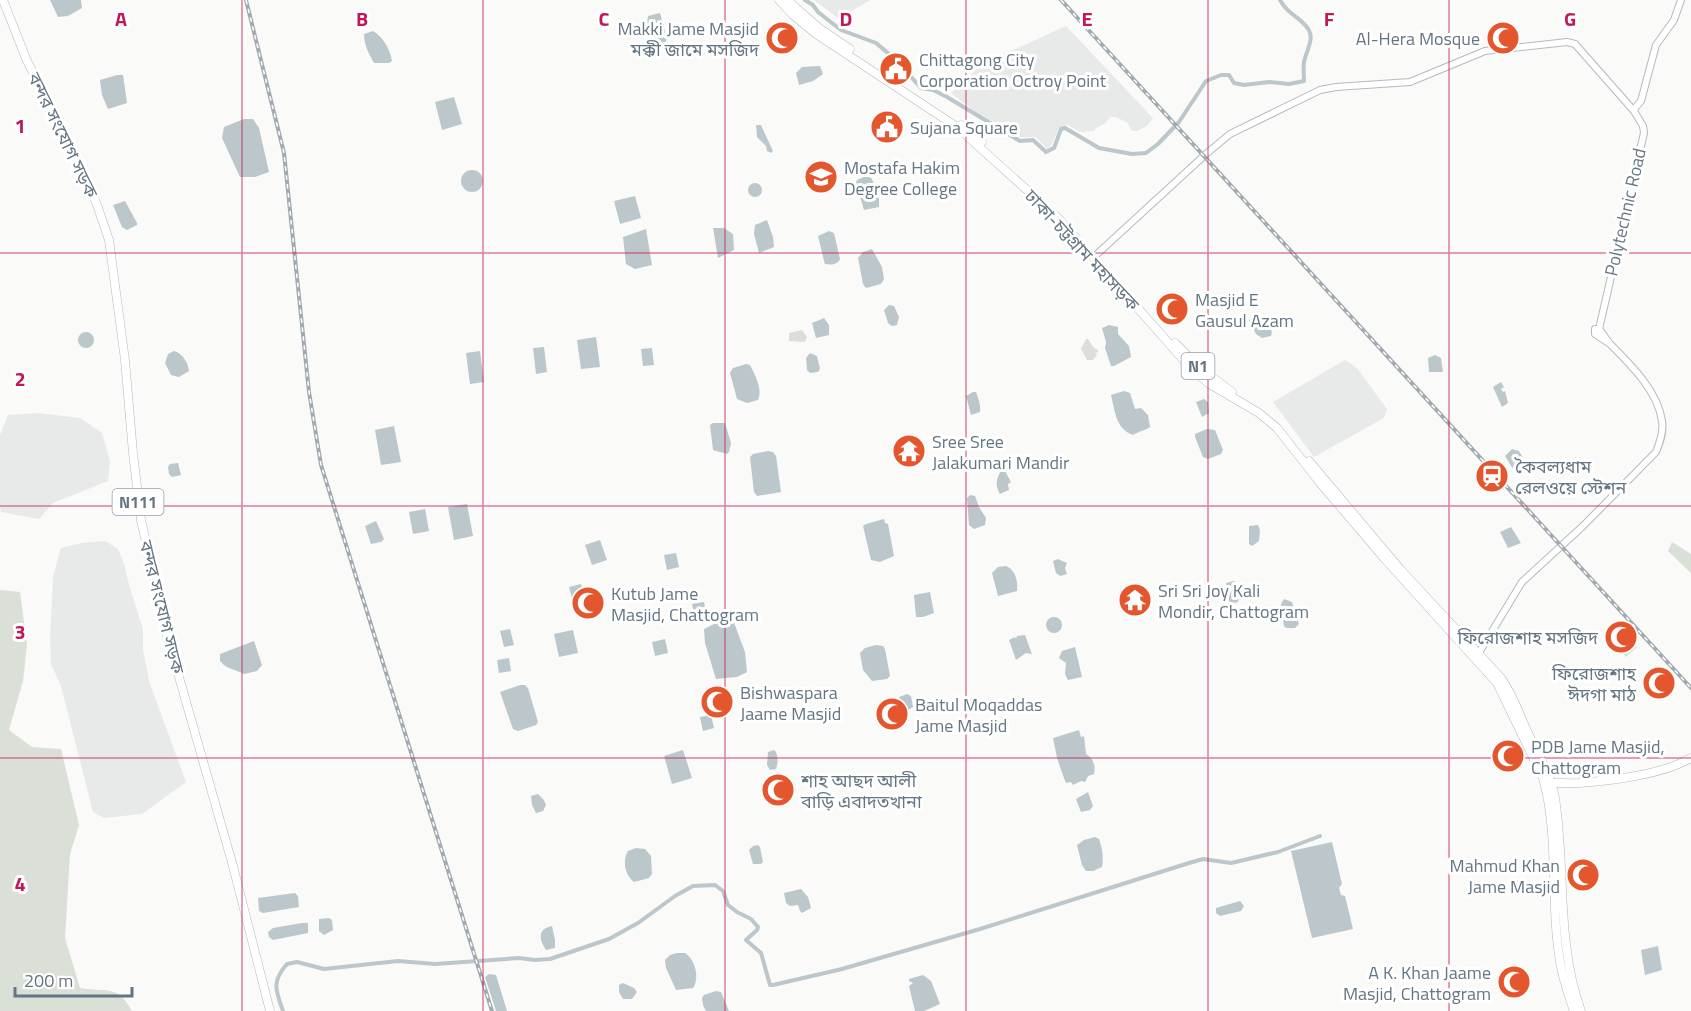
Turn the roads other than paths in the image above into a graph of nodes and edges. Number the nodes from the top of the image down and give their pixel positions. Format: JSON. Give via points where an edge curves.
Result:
{"nodes":[{"id":1,"x":3,"y":0,"type":"edge"},
{"id":2,"x":779,"y":0,"type":"edge"},
{"id":3,"x":787,"y":0,"type":"edge"},
{"id":4,"x":1681,"y":0,"type":"edge"},
{"id":5,"x":1634,"y":111,"type":"junction"},
{"id":6,"x":1003,"y":165,"type":"junction"},
{"id":7,"x":1096,"y":255,"type":"junction"},
{"id":8,"x":1476,"y":657,"type":"junction"},
{"id":9,"x":1689,"y":760,"type":"edge"},
{"id":10,"x":1548,"y":783,"type":"junction"},
{"id":11,"x":270,"y":1011,"type":"edge"},
{"id":12,"x":1574,"y":1011,"type":"edge"},
{"id":13,"x":1581,"y":1011,"type":"edge"}],
"edges":[{"from":1,"to":11,"type":"highway","name":"বন্দর সংযোগ সড়ক","number":"N111","via":[[27,61],[96,202],[109,240],[141,520],[167,635]]},
{"from":2,"to":6,"type":"highway","name":"ঢাকা-চট্টগ্রাম মহাসড়ক","number":"N1","via":[[816,33],[957,128]]},
{"from":3,"to":6,"type":"highway","name":"ঢাকা-চট্টগ্রাম মহাসড়ক","number":"N1","via":[[819,28],[972,134]]},
{"from":4,"to":5,"type":"street","via":[[1674,20],[1656,45],[1641,101]]},
{"from":5,"to":7,"type":"street","via":[[1575,44],[1567,42],[1485,51],[1410,82],[1327,88],[1230,134]]},
{"from":5,"to":8,"type":"street","name":"Polytechnic Road","via":[[1644,133],[1595,334],[1610,344],[1642,381],[1659,408],[1663,422],[1661,438],[1656,452],[1522,582]]},
{"from":6,"to":7,"type":"highway","name":"ঢাকা-চট্টগ্রাম মহাসড়ক","number":"N1","via":[[1057,212]]},
{"from":6,"to":8,"type":"highway","name":"ঢাকা-চট্টগ্রাম মহাসড়ক","number":"N1","via":[[1058,218],[1188,365],[1208,383],[1277,428],[1321,484]]},
{"from":7,"to":8,"type":"highway","name":"ঢাকা-চট্টগ্রাম মহাসড়ক","number":"N1","via":[[1194,363],[1281,426]]},
{"from":8,"to":10,"type":"highway","name":"ঢাকা-চট্টগ্রাম মহাসড়ক","number":"N1","via":[[1499,685]]},
{"from":9,"to":10,"type":"highway","via":[[1604,780]]},
{"from":10,"to":12,"type":"highway","via":[[1561,967]]},
{"from":10,"to":13,"type":"highway","via":[[1555,797],[1559,829],[1565,947]]}]}
